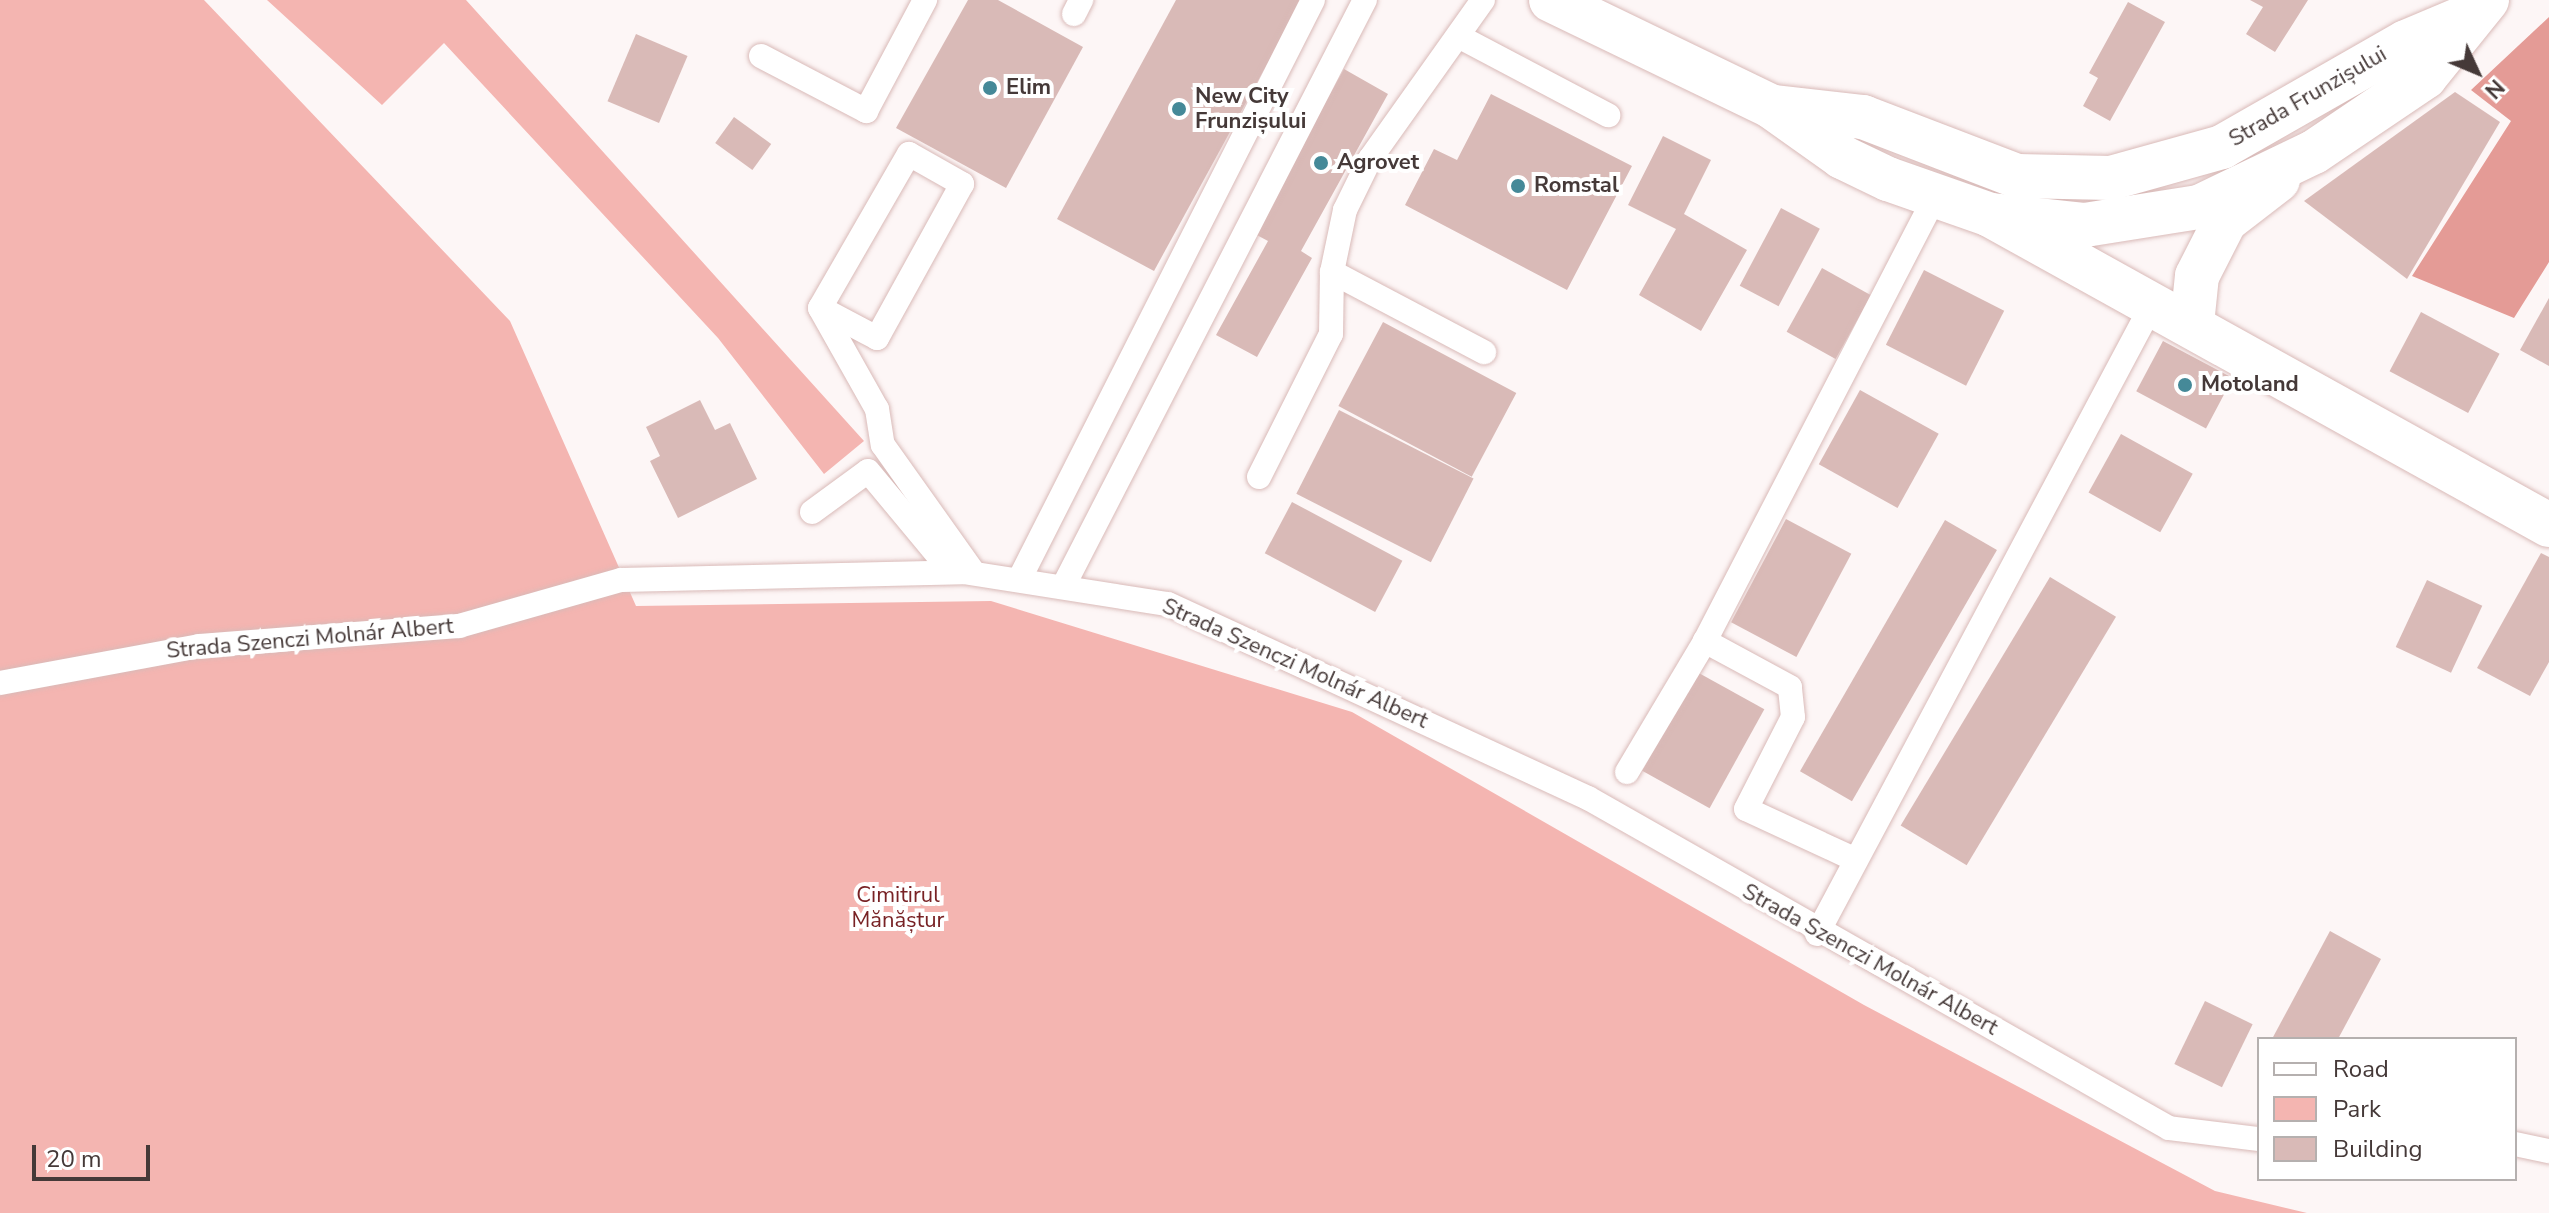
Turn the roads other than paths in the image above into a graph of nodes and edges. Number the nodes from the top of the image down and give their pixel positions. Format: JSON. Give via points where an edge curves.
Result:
{"nodes":[{"id":1,"x":925,"y":0,"type":"edge"},
{"id":2,"x":1313,"y":0,"type":"edge"},
{"id":3,"x":1365,"y":0,"type":"edge"},
{"id":4,"x":1483,"y":0,"type":"edge"},
{"id":5,"x":1551,"y":0,"type":"edge"},
{"id":6,"x":2479,"y":7,"type":"edge"},
{"id":7,"x":1458,"y":36,"type":"junction"},
{"id":8,"x":761,"y":56,"type":"dead end"},
{"id":9,"x":1772,"y":107,"type":"junction"},
{"id":10,"x":1608,"y":115,"type":"dead end"},
{"id":11,"x":2314,"y":152,"type":"junction"},
{"id":12,"x":1935,"y":197,"type":"junction"},
{"id":13,"x":1990,"y":215,"type":"junction"},
{"id":14,"x":1332,"y":272,"type":"junction"},
{"id":15,"x":2152,"y":305,"type":"junction"},
{"id":16,"x":820,"y":308,"type":"junction"},
{"id":17,"x":2192,"y":324,"type":"junction"},
{"id":18,"x":1484,"y":352,"type":"dead end"},
{"id":19,"x":1259,"y":477,"type":"dead end"},
{"id":20,"x":812,"y":512,"type":"dead end"},
{"id":21,"x":2549,"y":525,"type":"edge"},
{"id":22,"x":963,"y":573,"type":"junction"},
{"id":23,"x":1019,"y":580,"type":"junction"},
{"id":24,"x":1063,"y":587,"type":"junction"},
{"id":25,"x":1705,"y":641,"type":"junction"},
{"id":26,"x":0,"y":683,"type":"edge"},
{"id":27,"x":1627,"y":772,"type":"dead end"},
{"id":28,"x":1856,"y":860,"type":"junction"},
{"id":29,"x":1817,"y":934,"type":"junction"},
{"id":30,"x":2257,"y":1139,"type":"edge"},
{"id":31,"x":2517,"y":1144,"type":"edge"},
{"id":32,"x":2549,"y":1151,"type":"edge"}],
"edges":[{"from":1,"to":8,"type":"lane","via":[[866,111]]},
{"from":2,"to":23,"type":"lane"},
{"from":3,"to":24,"type":"lane"},
{"from":4,"to":7,"type":"lane"},
{"from":5,"to":9,"type":"main road","name":"Strada Frunzișului"},
{"from":6,"to":9,"type":"main road","name":"Strada Frunzișului","via":[[2406,42],[2222,147],[2111,178],[2017,176],[1863,117]]},
{"from":6,"to":11,"type":"main road","name":"Strada Frunzișului","via":[[2425,77]]},
{"from":7,"to":10,"type":"lane"},
{"from":7,"to":14,"type":"lane","via":[[1370,159],[1345,210]]},
{"from":9,"to":12,"type":"main road","name":"Strada Frunzișului","via":[[1842,157]]},
{"from":11,"to":13,"type":"main road","name":"Strada Frunzișului","via":[[2199,207],[2142,221],[2047,224]]},
{"from":11,"to":17,"type":"main road","name":"Strada Frunzișului","via":[[2225,221],[2197,276]]},
{"from":12,"to":13,"type":"main road","name":"Strada Frunzișului"},
{"from":12,"to":25,"type":"lane"},
{"from":13,"to":15,"type":"main road","name":"Strada Frunzișului"},
{"from":14,"to":18,"type":"lane"},
{"from":14,"to":19,"type":"lane","via":[[1331,334]]},
{"from":15,"to":17,"type":"main road","name":"Strada Frunzișului"},
{"from":15,"to":28,"type":"lane"},
{"from":16,"to":16,"type":"lane","via":[[909,154],[962,184],[877,338]]},
{"from":16,"to":22,"type":"lane","via":[[877,409],[883,445]]},
{"from":17,"to":21,"type":"main road","name":"Strada Frunzișului"},
{"from":20,"to":22,"type":"lane","via":[[868,471]]},
{"from":22,"to":23,"type":"lane","name":"Strada Szenczi Molnár Albert"},
{"from":22,"to":26,"type":"lane","name":"Strada Szenczi Molnár Albert","via":[[621,580],[459,626],[199,646]]},
{"from":23,"to":24,"type":"lane","name":"Strada Szenczi Molnár Albert"},
{"from":24,"to":29,"type":"lane","name":"Strada Szenczi Molnár Albert","via":[[1168,604],[1588,798]]},
{"from":25,"to":27,"type":"lane"},
{"from":25,"to":28,"type":"lane","via":[[1790,687],[1793,717],[1746,809]]},
{"from":28,"to":29,"type":"lane"},
{"from":29,"to":30,"type":"lane","name":"Strada Szenczi Molnár Albert","via":[[2169,1128]]},
{"from":31,"to":32,"type":"lane"}]}
